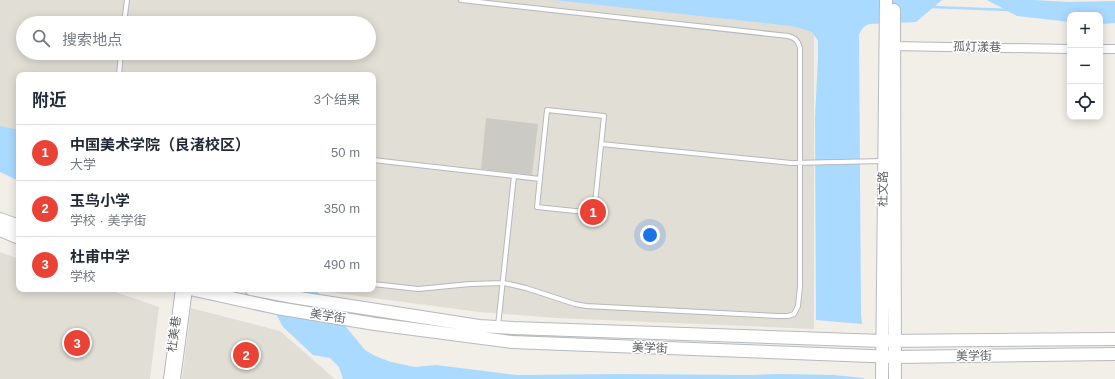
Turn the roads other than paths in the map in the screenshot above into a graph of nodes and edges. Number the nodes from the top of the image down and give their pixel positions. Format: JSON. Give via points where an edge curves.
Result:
{"nodes":[{"id":1,"x":127,"y":0,"type":"edge"},
{"id":2,"x":461,"y":0,"type":"edge"},
{"id":3,"x":886,"y":0,"type":"edge"},
{"id":4,"x":894,"y":0,"type":"edge"},
{"id":5,"x":125,"y":16,"type":"edge"},
{"id":6,"x":889,"y":41,"type":"junction"},
{"id":7,"x":1067,"y":48,"type":"edge"},
{"id":8,"x":1103,"y":49,"type":"edge"},
{"id":9,"x":1115,"y":49,"type":"edge"},
{"id":10,"x":120,"y":60,"type":"edge"},
{"id":11,"x":119,"y":72,"type":"edge"},
{"id":12,"x":601,"y":144,"type":"junction"},
{"id":13,"x":376,"y":160,"type":"edge"},
{"id":14,"x":884,"y":161,"type":"junction"},
{"id":15,"x":799,"y":162,"type":"junction"},
{"id":16,"x":514,"y":176,"type":"junction"},
{"id":17,"x":540,"y":179,"type":"junction"},
{"id":18,"x":0,"y":219,"type":"edge"},
{"id":19,"x":16,"y":225,"type":"edge"},
{"id":20,"x":0,"y":230,"type":"edge"},
{"id":21,"x":16,"y":237,"type":"edge"},
{"id":22,"x":504,"y":283,"type":"junction"},
{"id":23,"x":376,"y":284,"type":"edge"},
{"id":24,"x":180,"y":292,"type":"edge"},
{"id":25,"x":189,"y":292,"type":"edge"},
{"id":26,"x":203,"y":292,"type":"edge"},
{"id":27,"x":268,"y":292,"type":"edge"},
{"id":28,"x":498,"y":327,"type":"junction"},
{"id":29,"x":1115,"y":339,"type":"edge"},
{"id":30,"x":497,"y":340,"type":"junction"},
{"id":31,"x":882,"y":341,"type":"junction"},
{"id":32,"x":896,"y":341,"type":"junction"},
{"id":33,"x":1115,"y":354,"type":"edge"},
{"id":34,"x":882,"y":357,"type":"junction"},
{"id":35,"x":896,"y":357,"type":"junction"},
{"id":36,"x":168,"y":379,"type":"edge"},
{"id":37,"x":176,"y":379,"type":"edge"},
{"id":38,"x":882,"y":379,"type":"edge"},
{"id":39,"x":895,"y":379,"type":"edge"}],
"edges":[{"from":1,"to":5,"type":"lane"},
{"from":2,"to":15,"type":"lane","via":[[794,38],[800,48]]},
{"from":3,"to":6,"type":"street","name":"杜文路"},
{"from":4,"to":6,"type":"street","name":"杜文路"},
{"from":6,"to":7,"type":"street","name":"孤灯漾巷"},
{"from":6,"to":14,"type":"street","name":"杜文路"},
{"from":6,"to":32,"type":"street","name":"杜文路"},
{"from":8,"to":9,"type":"street"},
{"from":10,"to":11,"type":"lane"},
{"from":12,"to":15,"type":"lane"},
{"from":12,"to":17,"type":"lane","via":[[594,213],[537,207]]},
{"from":12,"to":17,"type":"lane","via":[[604,116],[547,110]]},
{"from":13,"to":16,"type":"lane"},
{"from":14,"to":15,"type":"lane"},
{"from":14,"to":31,"type":"street","name":"杜文路"},
{"from":15,"to":22,"type":"lane","via":[[800,286],[798,306],[794,314],[778,316],[586,306]]},
{"from":16,"to":17,"type":"lane"},
{"from":16,"to":22,"type":"lane"},
{"from":18,"to":19,"type":"street"},
{"from":20,"to":21,"type":"street"},
{"from":22,"to":23,"type":"lane","via":[[418,289]]},
{"from":22,"to":28,"type":"lane"},
{"from":24,"to":36,"type":"street","name":"杜美巷"},
{"from":25,"to":37,"type":"street","name":"杜美巷"},
{"from":26,"to":30,"type":"street","name":"美学街","via":[[277,308],[375,324]]},
{"from":27,"to":28,"type":"street","name":"美学街"},
{"from":28,"to":30,"type":"lane"},
{"from":28,"to":31,"type":"street","name":"美学街"},
{"from":29,"to":32,"type":"street","name":"美学街"},
{"from":30,"to":34,"type":"street","name":"美学街"},
{"from":31,"to":32,"type":"street","name":"美学街"},
{"from":31,"to":34,"type":"street","name":"杜文路"},
{"from":32,"to":35,"type":"street","name":"杜文路"},
{"from":33,"to":35,"type":"street","name":"美学街"},
{"from":34,"to":35,"type":"street","name":"美学街"},
{"from":34,"to":38,"type":"street","name":"杜文路"},
{"from":35,"to":39,"type":"street","name":"杜文路"}]}
